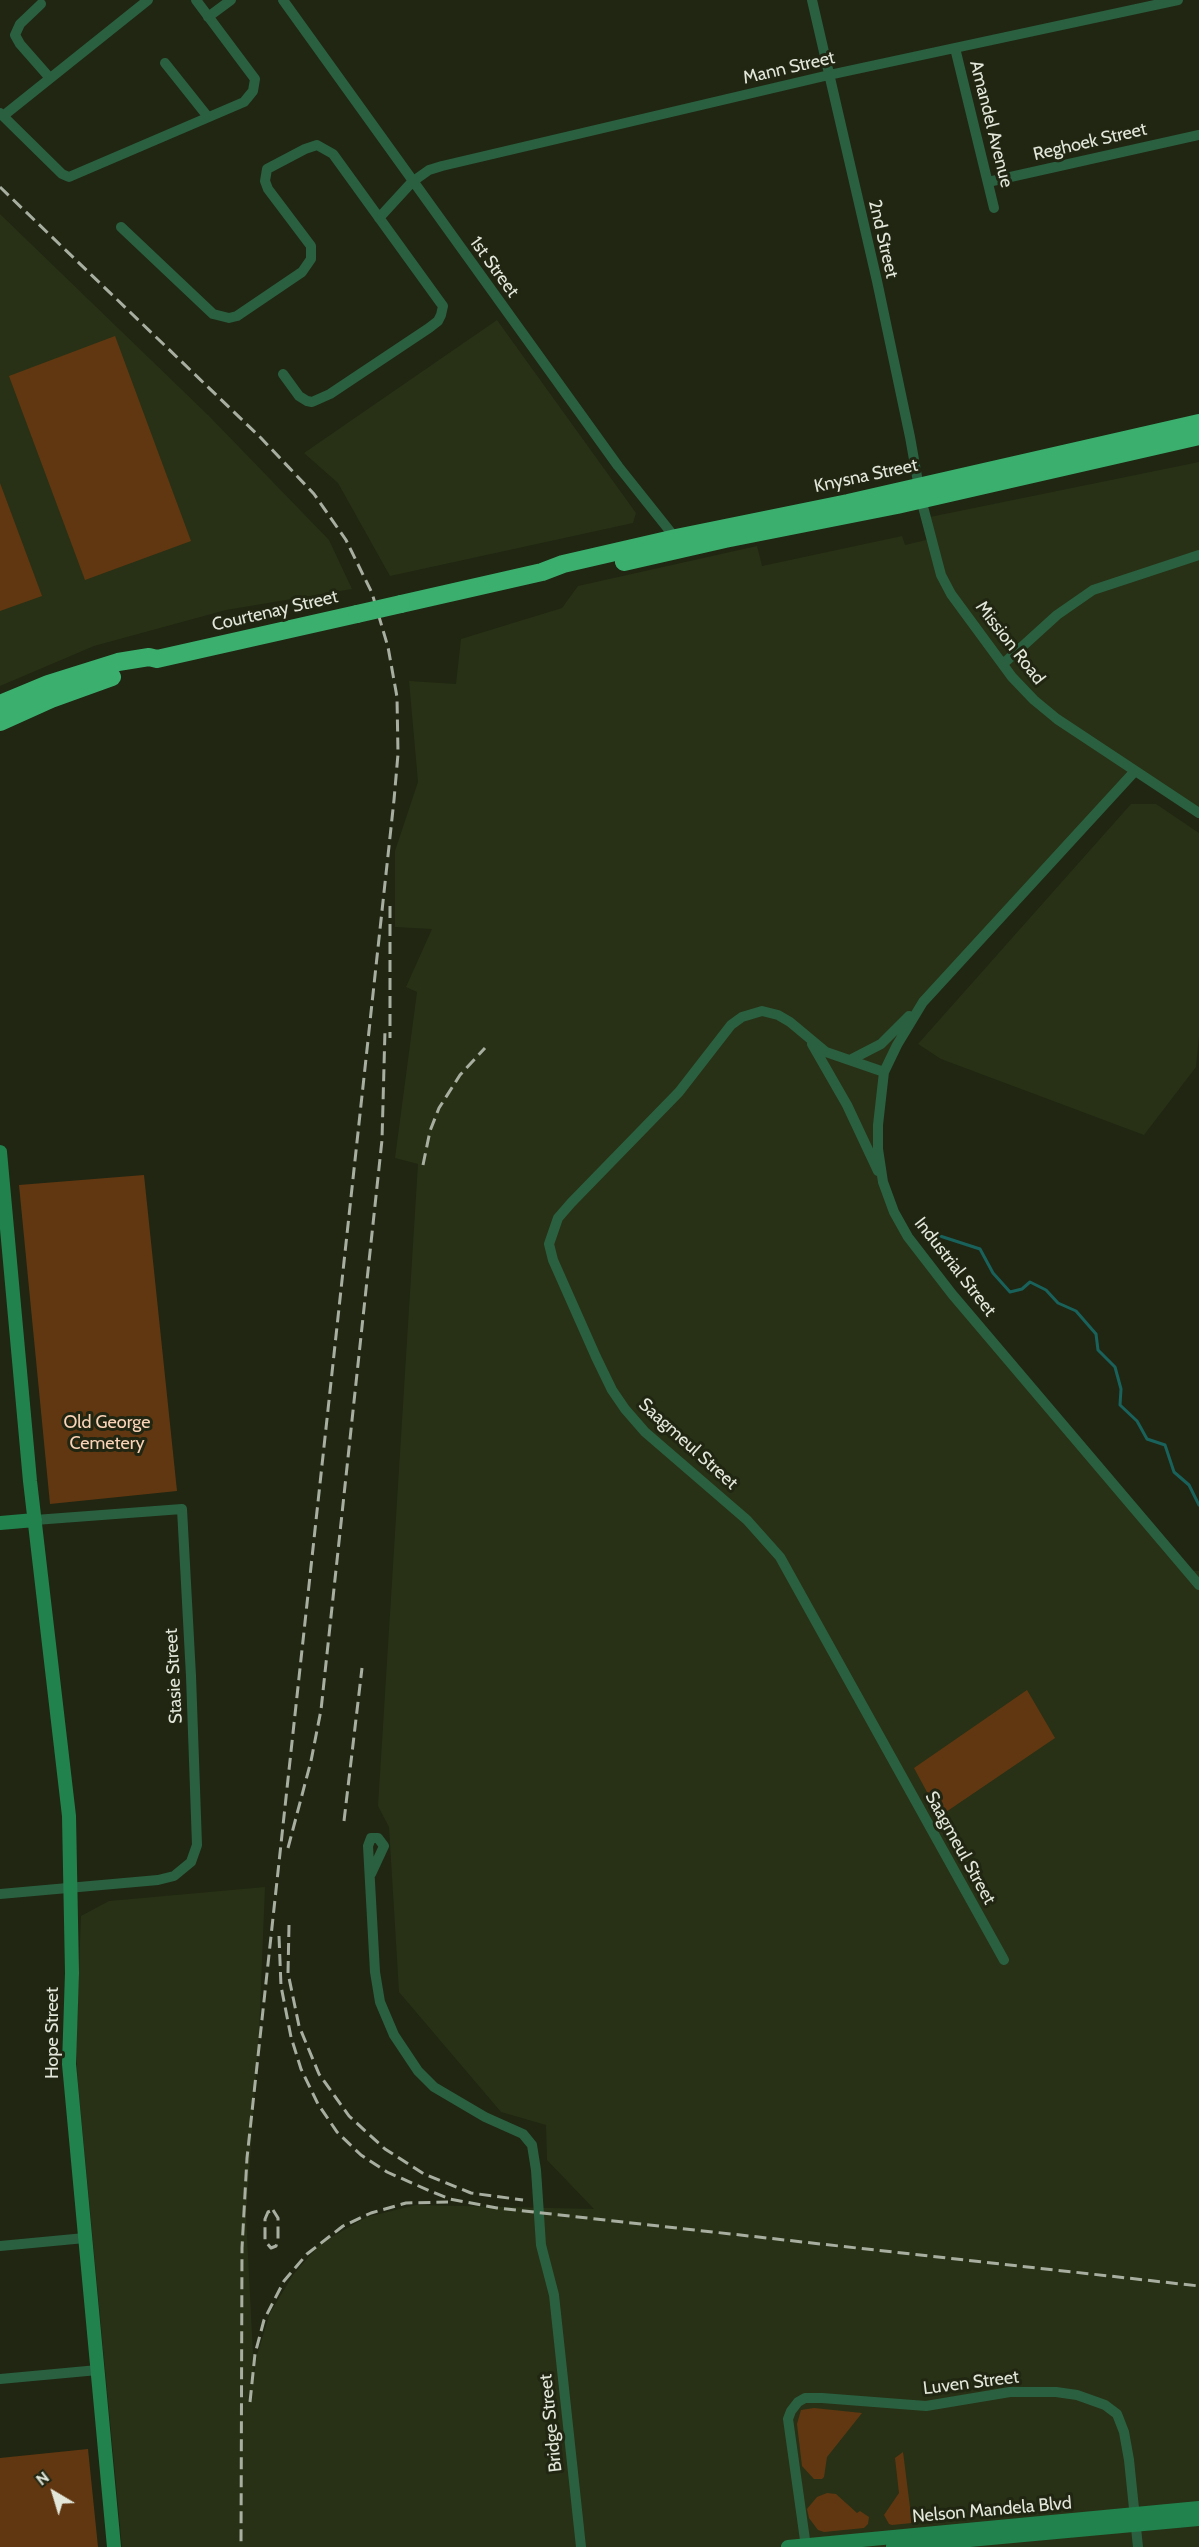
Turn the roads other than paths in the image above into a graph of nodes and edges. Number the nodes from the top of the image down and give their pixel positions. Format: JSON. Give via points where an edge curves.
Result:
{"nodes":[{"id":1,"x":148,"y":0,"type":"edge"},
{"id":2,"x":196,"y":0,"type":"edge"},
{"id":3,"x":231,"y":0,"type":"edge"},
{"id":4,"x":283,"y":0,"type":"edge"},
{"id":5,"x":812,"y":0,"type":"edge"},
{"id":6,"x":1178,"y":0,"type":"edge"},
{"id":7,"x":41,"y":4,"type":"dead end"},
{"id":8,"x":208,"y":17,"type":"junction"},
{"id":9,"x":955,"y":48,"type":"junction"},
{"id":10,"x":165,"y":63,"type":"dead end"},
{"id":11,"x":829,"y":75,"type":"junction"},
{"id":12,"x":49,"y":77,"type":"junction"},
{"id":13,"x":1,"y":115,"type":"edge"},
{"id":14,"x":208,"y":117,"type":"junction"},
{"id":15,"x":1199,"y":135,"type":"edge"},
{"id":16,"x":412,"y":182,"type":"junction"},
{"id":17,"x":988,"y":182,"type":"junction"},
{"id":18,"x":994,"y":208,"type":"dead end"},
{"id":19,"x":379,"y":218,"type":"junction"},
{"id":20,"x":121,"y":228,"type":"dead end"},
{"id":21,"x":283,"y":374,"type":"dead end"},
{"id":22,"x":1199,"y":423,"type":"edge"},
{"id":23,"x":1199,"y":436,"type":"edge"},
{"id":24,"x":920,"y":493,"type":"junction"},
{"id":25,"x":679,"y":544,"type":"junction"},
{"id":26,"x":1199,"y":555,"type":"edge"},
{"id":27,"x":401,"y":604,"type":"joint"},
{"id":28,"x":157,"y":659,"type":"junction"},
{"id":29,"x":1003,"y":664,"type":"junction"},
{"id":30,"x":0,"y":704,"type":"edge"},
{"id":31,"x":0,"y":722,"type":"edge"},
{"id":32,"x":1135,"y":771,"type":"junction"},
{"id":33,"x":1199,"y":813,"type":"edge"},
{"id":34,"x":923,"y":1002,"type":"junction"},
{"id":35,"x":810,"y":1040,"type":"junction"},
{"id":36,"x":850,"y":1060,"type":"junction"},
{"id":37,"x":884,"y":1072,"type":"junction"},
{"id":38,"x":0,"y":1152,"type":"edge"},
{"id":39,"x":883,"y":1182,"type":"junction"},
{"id":40,"x":35,"y":1520,"type":"junction"},
{"id":41,"x":0,"y":1523,"type":"edge"},
{"id":42,"x":1199,"y":1585,"type":"edge"},
{"id":43,"x":371,"y":1874,"type":"dead end"},
{"id":44,"x":69,"y":1887,"type":"junction"},
{"id":45,"x":0,"y":1894,"type":"edge"},
{"id":46,"x":1004,"y":1960,"type":"dead end"},
{"id":47,"x":85,"y":2238,"type":"junction"},
{"id":48,"x":0,"y":2246,"type":"edge"},
{"id":49,"x":98,"y":2370,"type":"junction"},
{"id":50,"x":0,"y":2379,"type":"edge"},
{"id":51,"x":1199,"y":2508,"type":"edge"},
{"id":52,"x":1199,"y":2519,"type":"edge"},
{"id":53,"x":1136,"y":2520,"type":"junction"},
{"id":54,"x":806,"y":2546,"type":"edge"},
{"id":55,"x":114,"y":2547,"type":"edge"},
{"id":56,"x":581,"y":2547,"type":"edge"},
{"id":57,"x":788,"y":2547,"type":"edge"},
{"id":58,"x":893,"y":2547,"type":"edge"},
{"id":59,"x":1138,"y":2547,"type":"edge"}],
"edges":[{"from":1,"to":12,"type":"street"},
{"from":2,"to":8,"type":"street"},
{"from":3,"to":8,"type":"street"},
{"from":4,"to":16,"type":"street","name":"1st Street"},
{"from":5,"to":11,"type":"street","name":"2nd Street"},
{"from":6,"to":9,"type":"street","name":"Mann Street"},
{"from":7,"to":12,"type":"street","via":[[15,34]]},
{"from":8,"to":14,"type":"street","via":[[255,84],[244,102]]},
{"from":9,"to":11,"type":"street","name":"Mann Street"},
{"from":9,"to":17,"type":"street","name":"Amandel Avenue"},
{"from":10,"to":14,"type":"street"},
{"from":11,"to":16,"type":"street","name":"Mann Street","via":[[442,166]]},
{"from":11,"to":24,"type":"street","name":"2nd Street","via":[[877,281]]},
{"from":12,"to":13,"type":"street"},
{"from":13,"to":14,"type":"street","via":[[69,177]]},
{"from":15,"to":17,"type":"street","name":"Reghoek Street"},
{"from":16,"to":19,"type":"street","name":"Mann Street"},
{"from":16,"to":25,"type":"street","name":"1st Street"},
{"from":17,"to":18,"type":"street","name":"Amandel Avenue"},
{"from":19,"to":20,"type":"street","via":[[325,148],[317,145],[273,164],[267,169],[265,181],[311,246],[311,260],[302,272],[244,313],[229,318],[213,314]]},
{"from":19,"to":21,"type":"street","via":[[440,302],[438,321],[330,394],[312,402],[299,396]]},
{"from":22,"to":24,"type":"highway","name":"Knysna Street"},
{"from":23,"to":24,"type":"highway","name":"Knysna Street"},
{"from":24,"to":25,"type":"highway","name":"Knysna Street","via":[[848,503]]},
{"from":24,"to":29,"type":"street","name":"Mission Road","via":[[944,582]]},
{"from":25,"to":27,"type":"highway","name":"Knysna Street","via":[[563,564]]},
{"from":26,"to":29,"type":"street","via":[[1088,593]]},
{"from":27,"to":28,"type":"highway","name":"Courtenay Street","bridge":true},
{"from":28,"to":30,"type":"highway","name":"Courtenay Street","via":[[133,658],[105,666]]},
{"from":28,"to":31,"type":"highway","name":"Courtenay Street"},
{"from":29,"to":32,"type":"street","name":"Mission Road","via":[[1039,705]]},
{"from":32,"to":33,"type":"street","name":"Mission Road"},
{"from":32,"to":34,"type":"street","name":"Industrial Street"},
{"from":34,"to":36,"type":"street","via":[[881,1044]]},
{"from":34,"to":37,"type":"street","name":"Industrial Street"},
{"from":35,"to":36,"type":"street","name":"Saagmeul Street","via":[[826,1052]]},
{"from":35,"to":39,"type":"street","via":[[847,1105]]},
{"from":35,"to":46,"type":"street","name":"Saagmeul Street","via":[[790,1022],[769,1012],[748,1014],[731,1026],[680,1092],[558,1218],[549,1244],[596,1357],[625,1409],[645,1432],[747,1520],[780,1557]]},
{"from":36,"to":37,"type":"street","name":"Saagmeul Street"},
{"from":37,"to":39,"type":"street","name":"Industrial Street","via":[[878,1125]]},
{"from":38,"to":40,"type":"street","name":"Hope Street"},
{"from":39,"to":42,"type":"street","name":"Industrial Street","via":[[908,1237],[952,1294]]},
{"from":40,"to":41,"type":"street"},
{"from":40,"to":44,"type":"street","name":"Hope Street","via":[[69,1816]]},
{"from":40,"to":44,"type":"street","name":"Stasie Street","via":[[182,1509],[196,1845],[191,1862],[174,1876],[158,1880]]},
{"from":43,"to":56,"type":"street","name":"Bridge Street","via":[[377,1988],[385,2016],[407,2056],[434,2088],[528,2138],[536,2169],[540,2246],[554,2295]]},
{"from":44,"to":45,"type":"street"},
{"from":44,"to":47,"type":"street","name":"Hope Street","via":[[69,2064]]},
{"from":47,"to":48,"type":"street"},
{"from":47,"to":49,"type":"street","name":"Hope Street"},
{"from":49,"to":50,"type":"street"},
{"from":49,"to":55,"type":"street","name":"Hope Street"},
{"from":51,"to":53,"type":"street","name":"Nelson Mandela Blvd"},
{"from":52,"to":53,"type":"street","name":"Nelson Mandela Blvd"},
{"from":53,"to":54,"type":"street","name":"Nelson Mandela Blvd"},
{"from":53,"to":54,"type":"street","name":"Luven Street","via":[[1124,2432],[1117,2414],[1105,2405],[1056,2392],[1010,2392],[926,2406],[805,2398],[791,2410],[788,2419]]},
{"from":53,"to":58,"type":"street","name":"Nelson Mandela Blvd"},
{"from":53,"to":59,"type":"street"},
{"from":54,"to":57,"type":"street","name":"Nelson Mandela Blvd"}]}
